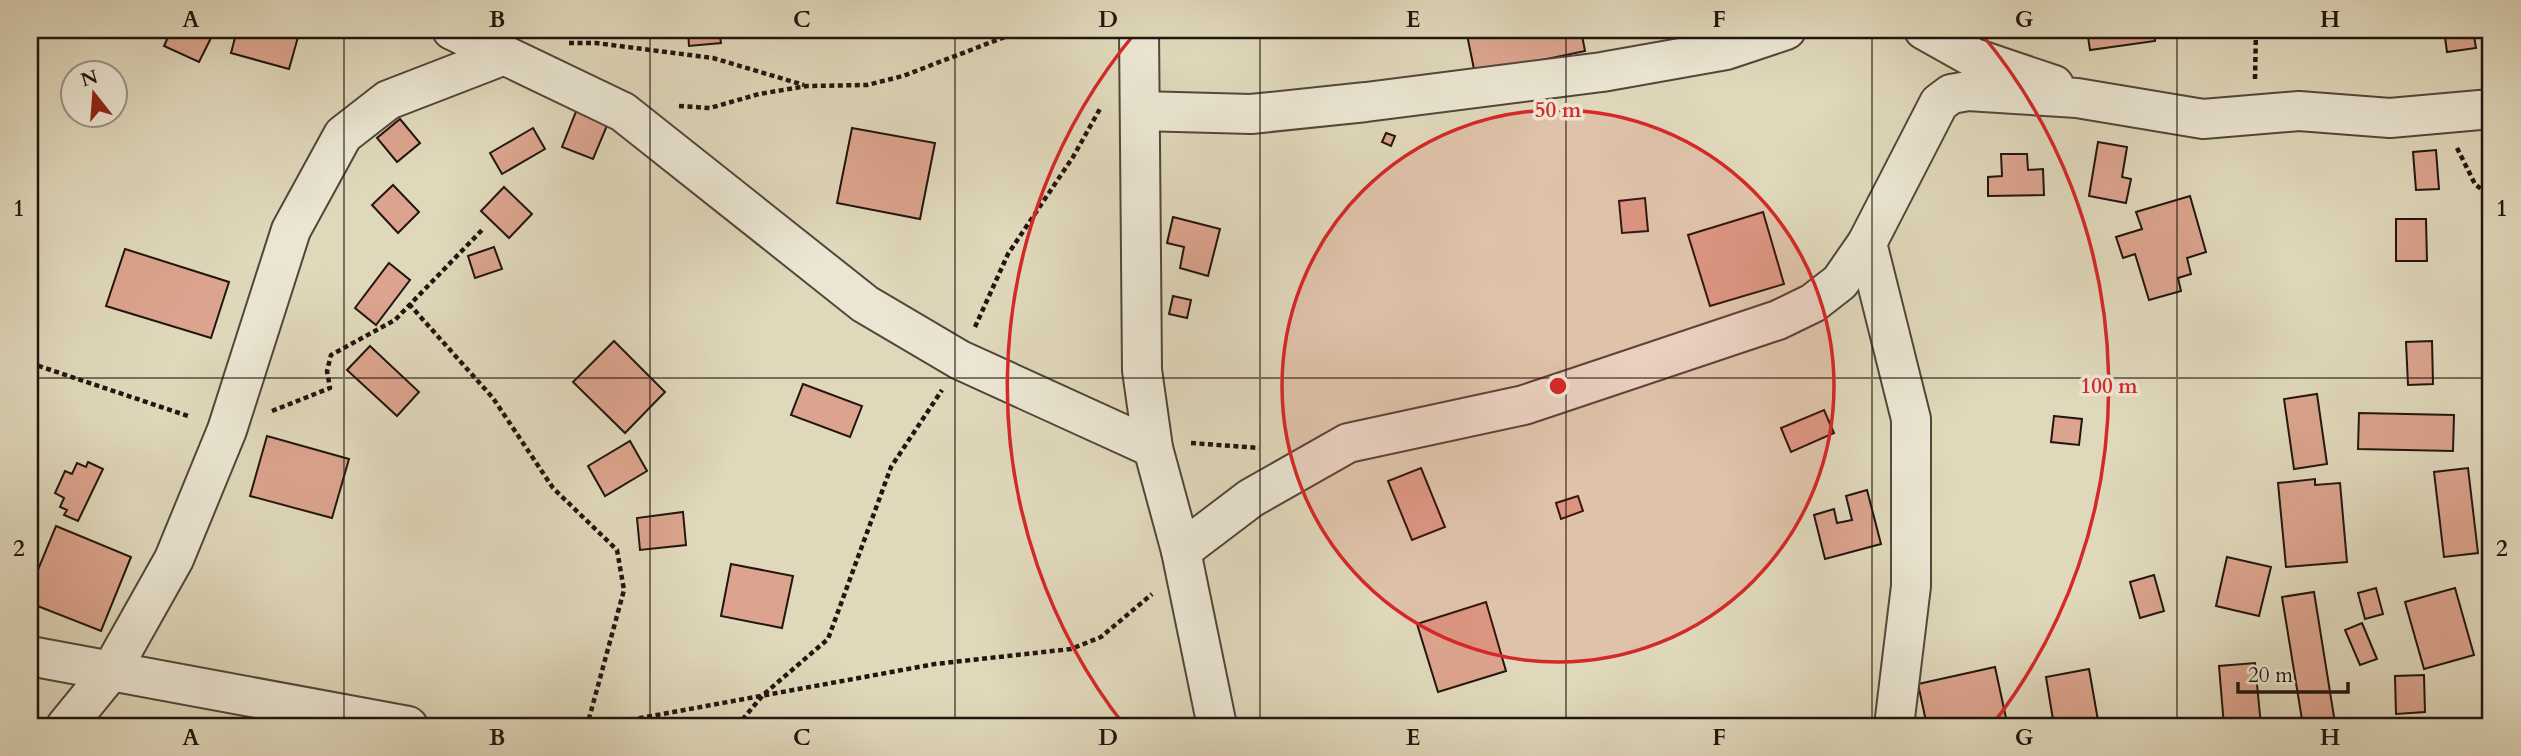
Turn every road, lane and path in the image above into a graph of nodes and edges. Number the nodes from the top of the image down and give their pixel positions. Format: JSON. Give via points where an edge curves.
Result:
{"nodes":[{"id":1,"x":452,"y":30,"type":"edge"},
{"id":2,"x":1023,"y":30,"type":"edge"},
{"id":3,"x":1139,"y":30,"type":"edge"},
{"id":4,"x":1786,"y":30,"type":"edge"},
{"id":5,"x":1924,"y":30,"type":"edge"},
{"id":6,"x":2256,"y":30,"type":"edge"},
{"id":7,"x":509,"y":58,"type":"junction"},
{"id":8,"x":807,"y":86,"type":"junction"},
{"id":9,"x":2077,"y":98,"type":"junction"},
{"id":10,"x":1124,"y":103,"type":"junction"},
{"id":11,"x":2491,"y":109,"type":"edge"},
{"id":12,"x":623,"y":111,"type":"junction"},
{"id":13,"x":2439,"y":113,"type":"junction"},
{"id":14,"x":2255,"y":115,"type":"junction"},
{"id":15,"x":2491,"y":197,"type":"edge"},
{"id":16,"x":484,"y":229,"type":"dead end"},
{"id":17,"x":1867,"y":243,"type":"junction"},
{"id":18,"x":409,"y":304,"type":"junction"},
{"id":19,"x":960,"y":360,"type":"junction"},
{"id":20,"x":30,"y":363,"type":"edge"},
{"id":21,"x":227,"y":429,"type":"junction"},
{"id":22,"x":1152,"y":439,"type":"junction"},
{"id":23,"x":1267,"y":449,"type":"dead end"},
{"id":24,"x":1183,"y":559,"type":"junction"},
{"id":25,"x":30,"y":656,"type":"edge"},
{"id":26,"x":111,"y":671,"type":"junction"},
{"id":27,"x":763,"y":695,"type":"junction"},
{"id":28,"x":66,"y":726,"type":"edge"},
{"id":29,"x":408,"y":726,"type":"edge"},
{"id":30,"x":587,"y":726,"type":"edge"},
{"id":31,"x":597,"y":726,"type":"edge"},
{"id":32,"x":737,"y":726,"type":"edge"},
{"id":33,"x":1217,"y":726,"type":"edge"},
{"id":34,"x":1894,"y":726,"type":"edge"}],
"edges":[{"from":1,"to":7,"type":"street"},
{"from":2,"to":8,"type":"path","via":[[903,76],[867,85]]},
{"from":3,"to":10,"type":"street"},
{"from":4,"to":10,"type":"street","via":[[1726,50],[1602,72],[1366,102],[1251,114]]},
{"from":5,"to":9,"type":"street","via":[[1975,58],[2049,82]]},
{"from":6,"to":14,"type":"path"},
{"from":7,"to":8,"type":"path","via":[[554,46],[596,43],[713,58]]},
{"from":7,"to":12,"type":"street"},
{"from":7,"to":21,"type":"street","via":[[388,100],[343,135],[290,230]]},
{"from":8,"to":12,"type":"path","via":[[710,108],[656,105]]},
{"from":9,"to":14,"type":"street","via":[[2203,118]]},
{"from":9,"to":17,"type":"street","via":[[1968,91],[1951,94],[1939,103]]},
{"from":10,"to":19,"type":"path","via":[[1073,157],[1008,254]]},
{"from":10,"to":22,"type":"street","via":[[1142,370]]},
{"from":11,"to":13,"type":"street"},
{"from":12,"to":19,"type":"street","via":[[865,304]]},
{"from":13,"to":14,"type":"street","via":[[2390,118],[2299,111]]},
{"from":13,"to":15,"type":"path","via":[[2475,184]]},
{"from":16,"to":18,"type":"path"},
{"from":17,"to":24,"type":"street","via":[[1840,282],[1813,303],[1778,320],[1524,405],[1348,443],[1251,498]]},
{"from":17,"to":34,"type":"street","via":[[1911,419],[1911,586]]},
{"from":18,"to":21,"type":"path","via":[[395,320],[331,355],[330,388]]},
{"from":18,"to":30,"type":"path","via":[[493,398],[553,488],[617,550],[624,590]]},
{"from":19,"to":22,"type":"street"},
{"from":19,"to":27,"type":"path","via":[[891,467],[828,639]]},
{"from":20,"to":21,"type":"path"},
{"from":21,"to":26,"type":"street","via":[[174,559]]},
{"from":22,"to":23,"type":"path"},
{"from":22,"to":24,"type":"street"},
{"from":24,"to":27,"type":"path","via":[[1101,637],[1071,649],[935,664]]},
{"from":24,"to":33,"type":"street"},
{"from":25,"to":26,"type":"street"},
{"from":26,"to":28,"type":"street"},
{"from":26,"to":29,"type":"street"},
{"from":27,"to":31,"type":"path"},
{"from":27,"to":32,"type":"path"}]}
